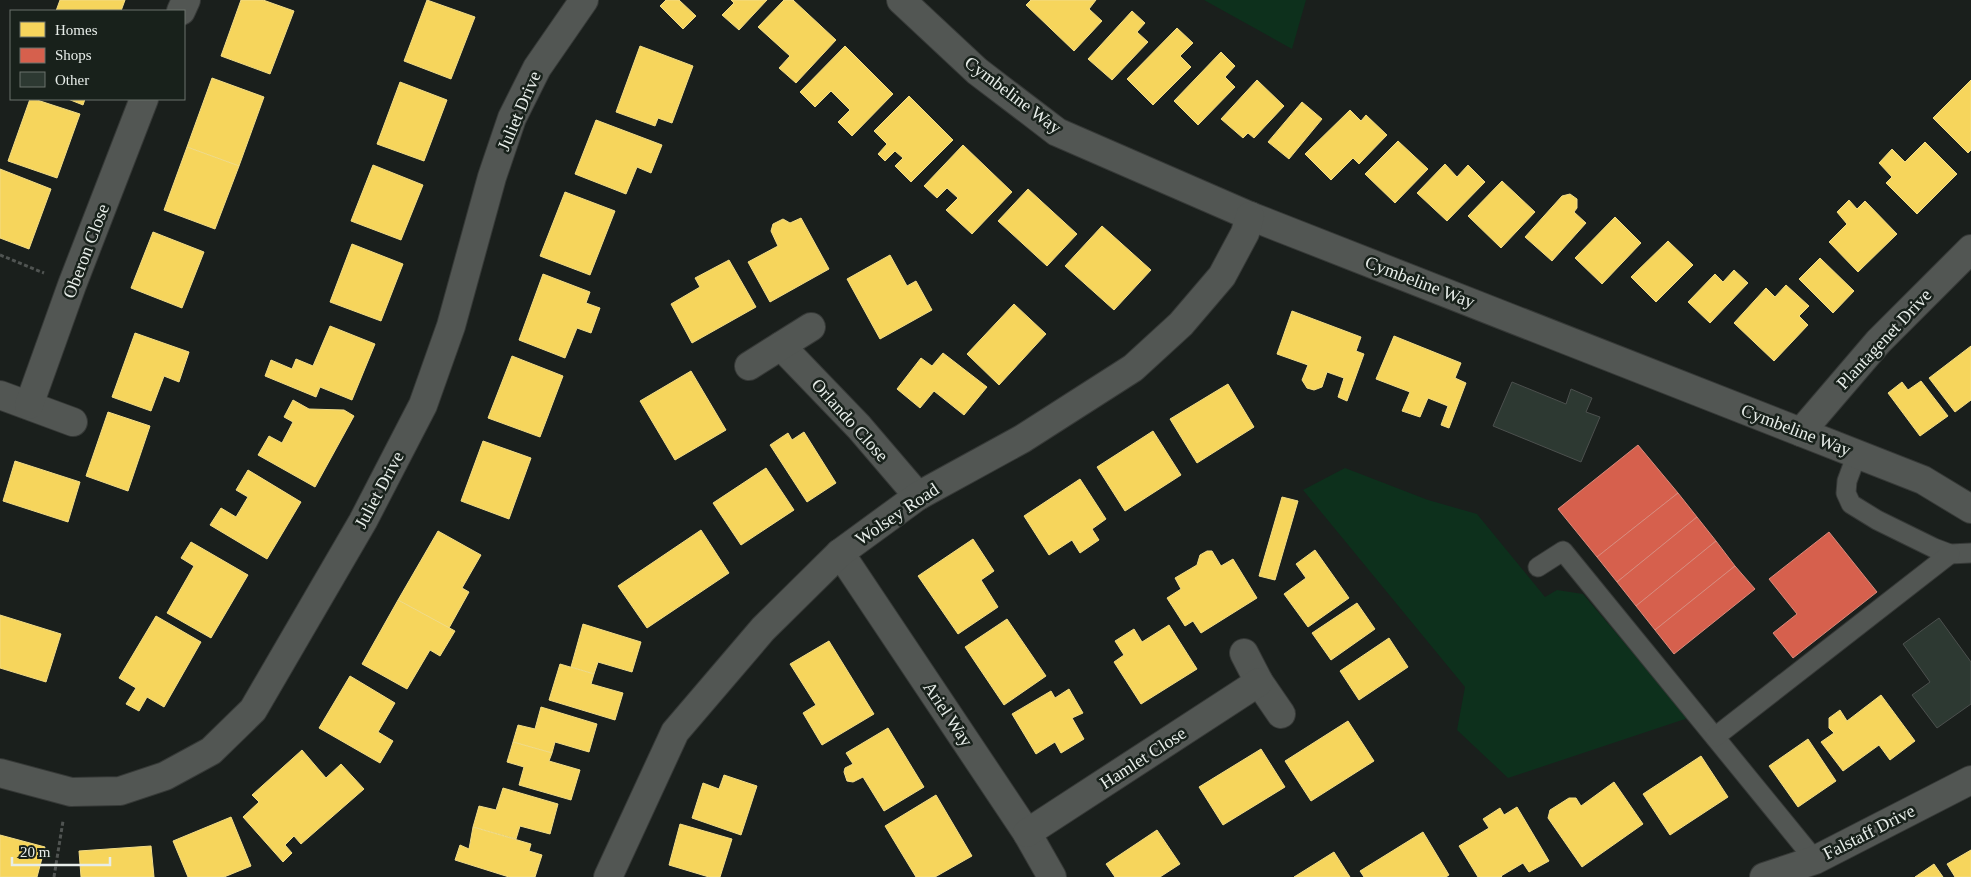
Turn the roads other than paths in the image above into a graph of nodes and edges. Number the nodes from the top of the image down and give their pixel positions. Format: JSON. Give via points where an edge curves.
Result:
{"nodes":[{"id":1,"x":584,"y":0,"type":"edge"},
{"id":2,"x":901,"y":0,"type":"edge"},
{"id":3,"x":144,"y":100,"type":"edge"},
{"id":4,"x":1250,"y":216,"type":"junction"},
{"id":5,"x":1971,"y":249,"type":"edge"},
{"id":6,"x":811,"y":328,"type":"dead end"},
{"id":7,"x":781,"y":346,"type":"junction"},
{"id":8,"x":749,"y":366,"type":"dead end"},
{"id":9,"x":0,"y":395,"type":"edge"},
{"id":10,"x":29,"y":405,"type":"junction"},
{"id":11,"x":73,"y":422,"type":"dead end"},
{"id":12,"x":1801,"y":432,"type":"junction"},
{"id":13,"x":1857,"y":454,"type":"junction"},
{"id":14,"x":918,"y":496,"type":"junction"},
{"id":15,"x":1971,"y":509,"type":"edge"},
{"id":16,"x":1971,"y":552,"type":"edge"},
{"id":17,"x":840,"y":553,"type":"junction"},
{"id":18,"x":1950,"y":554,"type":"junction"},
{"id":19,"x":1538,"y":567,"type":"dead end"},
{"id":20,"x":1244,"y":652,"type":"dead end"},
{"id":21,"x":1258,"y":682,"type":"junction"},
{"id":22,"x":1281,"y":714,"type":"dead end"},
{"id":23,"x":1715,"y":738,"type":"junction"},
{"id":24,"x":0,"y":773,"type":"edge"},
{"id":25,"x":1971,"y":780,"type":"edge"},
{"id":26,"x":1027,"y":833,"type":"junction"},
{"id":27,"x":1815,"y":860,"type":"junction"},
{"id":28,"x":608,"y":877,"type":"edge"},
{"id":29,"x":1052,"y":877,"type":"edge"},
{"id":30,"x":1764,"y":877,"type":"edge"}],
"edges":[{"from":1,"to":24,"type":"street","name":"Juliet Drive","via":[[537,68],[512,118],[492,177],[451,326],[423,405],[363,521],[253,710],[211,751],[165,776],[120,791],[71,792]]},
{"from":2,"to":4,"type":"street","name":"Cymbeline Way","via":[[977,71],[1057,132]]},
{"from":3,"to":10,"type":"street","name":"Oberon Close"},
{"from":4,"to":12,"type":"street","name":"Cymbeline Way"},
{"from":4,"to":14,"type":"street","name":"Wolsey Road","via":[[1245,234],[1222,276],[1181,324],[1132,368],[1022,439]]},
{"from":5,"to":12,"type":"street","name":"Plantagenet Drive","via":[[1878,342]]},
{"from":6,"to":7,"type":"street"},
{"from":7,"to":8,"type":"street"},
{"from":7,"to":14,"type":"street","name":"Orlando Close"},
{"from":9,"to":10,"type":"street"},
{"from":10,"to":11,"type":"street"},
{"from":12,"to":13,"type":"street","name":"Cymbeline Way"},
{"from":13,"to":15,"type":"street","name":"Cymbeline Way","via":[[1924,480]]},
{"from":13,"to":18,"type":"lane","via":[[1847,481],[1846,493],[1851,504],[1877,520]]},
{"from":14,"to":17,"type":"street","name":"Wolsey Road"},
{"from":16,"to":18,"type":"lane"},
{"from":17,"to":26,"type":"street","name":"Ariel Way"},
{"from":17,"to":28,"type":"street","name":"Wolsey Road","via":[[763,629],[676,732]]},
{"from":18,"to":23,"type":"lane"},
{"from":19,"to":23,"type":"lane","via":[[1563,551]]},
{"from":20,"to":21,"type":"street"},
{"from":21,"to":22,"type":"street"},
{"from":21,"to":26,"type":"street","name":"Hamlet Close"},
{"from":23,"to":27,"type":"lane"},
{"from":25,"to":27,"type":"street","name":"Falstaff Drive"},
{"from":26,"to":29,"type":"street","name":"Ariel Way"},
{"from":27,"to":30,"type":"street","name":"Falstaff Drive"}]}
